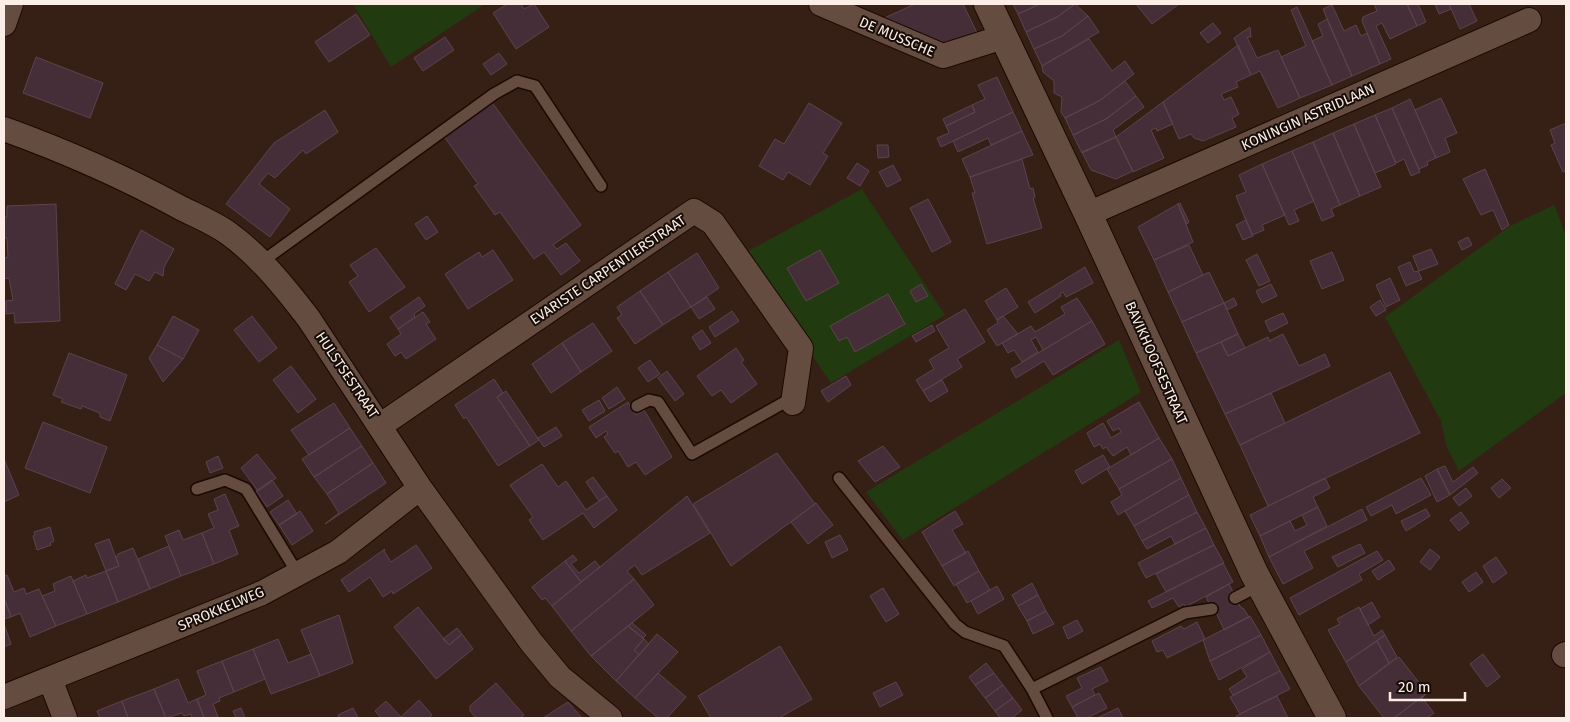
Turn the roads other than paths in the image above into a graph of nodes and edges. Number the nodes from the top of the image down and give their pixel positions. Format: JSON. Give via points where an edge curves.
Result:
{"nodes":[{"id":1,"x":11,"y":4,"type":"edge"},
{"id":2,"x":821,"y":4,"type":"edge"},
{"id":3,"x":988,"y":4,"type":"edge"},
{"id":4,"x":1529,"y":20,"type":"dead end"},
{"id":5,"x":4,"y":24,"type":"edge"},
{"id":6,"x":1003,"y":37,"type":"junction"},
{"id":7,"x":4,"y":129,"type":"edge"},
{"id":8,"x":600,"y":186,"type":"dead end"},
{"id":9,"x":1088,"y":214,"type":"junction"},
{"id":10,"x":260,"y":263,"type":"junction"},
{"id":11,"x":793,"y":400,"type":"joint"},
{"id":12,"x":637,"y":406,"type":"dead end"},
{"id":13,"x":381,"y":425,"type":"junction"},
{"id":14,"x":839,"y":478,"type":"dead end"},
{"id":15,"x":420,"y":488,"type":"junction"},
{"id":16,"x":197,"y":489,"type":"dead end"},
{"id":17,"x":298,"y":574,"type":"junction"},
{"id":18,"x":1260,"y":585,"type":"junction"},
{"id":19,"x":1235,"y":598,"type":"dead end"},
{"id":20,"x":1212,"y":609,"type":"dead end"},
{"id":21,"x":50,"y":679,"type":"junction"},
{"id":22,"x":1032,"y":689,"type":"junction"},
{"id":23,"x":4,"y":697,"type":"edge"},
{"id":24,"x":66,"y":718,"type":"edge"},
{"id":25,"x":610,"y":718,"type":"edge"},
{"id":26,"x":1047,"y":718,"type":"edge"},
{"id":27,"x":1332,"y":718,"type":"edge"}],
"edges":[{"from":1,"to":5,"type":"street"},
{"from":2,"to":6,"type":"street","name":"DE MUSSCHE","via":[[943,56]]},
{"from":3,"to":6,"type":"street","name":"BAVIKHOOFSESTRAAT"},
{"from":4,"to":9,"type":"street","name":"KONINGIN ASTRIDLAAN"},
{"from":6,"to":9,"type":"street","name":"BAVIKHOOFSESTRAAT"},
{"from":7,"to":10,"type":"street","name":"HULSTSESTRAAT","via":[[148,190],[228,233]]},
{"from":8,"to":10,"type":"lane","via":[[535,86],[517,81],[494,94]]},
{"from":9,"to":18,"type":"street","name":"BAVIKHOOFSESTRAAT"},
{"from":10,"to":13,"type":"street","name":"HULSTSESTRAAT","via":[[309,319]]},
{"from":11,"to":12,"type":"lane","via":[[692,454],[658,402],[649,400]]},
{"from":11,"to":13,"type":"street","name":"EVARISTE CARPENTIERSTRAAT","via":[[801,348],[713,224],[694,211]]},
{"from":13,"to":15,"type":"street","name":"HULSTSESTRAAT"},
{"from":14,"to":22,"type":"lane","via":[[955,624],[965,632],[1004,646]]},
{"from":15,"to":17,"type":"street","name":"SPROKKELWEG","via":[[338,552]]},
{"from":15,"to":25,"type":"street","name":"HULSTSESTRAAT","via":[[548,663]]},
{"from":16,"to":17,"type":"lane","via":[[225,480],[246,489]]},
{"from":17,"to":21,"type":"street","name":"SPROKKELWEG","via":[[262,593]]},
{"from":18,"to":19,"type":"lane"},
{"from":18,"to":27,"type":"street","name":"BAVIKHOOFSESTRAAT"},
{"from":20,"to":22,"type":"lane","via":[[1185,613]]},
{"from":21,"to":23,"type":"street","name":"SPROKKELWEG"},
{"from":21,"to":24,"type":"street"},
{"from":22,"to":26,"type":"lane"}]}
